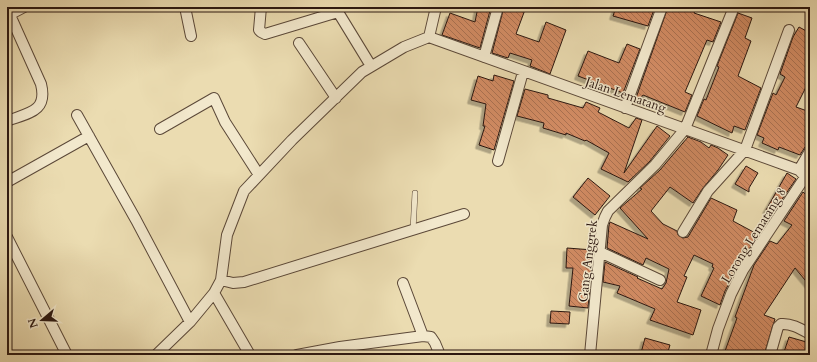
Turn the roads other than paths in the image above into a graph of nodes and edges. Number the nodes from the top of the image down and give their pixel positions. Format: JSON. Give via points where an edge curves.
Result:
{"nodes":[{"id":1,"x":24,"y":7,"type":"edge"},
{"id":2,"x":186,"y":7,"type":"edge"},
{"id":3,"x":260,"y":7,"type":"edge"},
{"id":4,"x":436,"y":7,"type":"edge"},
{"id":5,"x":498,"y":7,"type":"edge"},
{"id":6,"x":662,"y":7,"type":"edge"},
{"id":7,"x":734,"y":7,"type":"edge"},
{"id":8,"x":338,"y":10,"type":"edge"},
{"id":9,"x":8,"y":16,"type":"edge"},
{"id":10,"x":789,"y":30,"type":"dead end"},
{"id":11,"x":191,"y":36,"type":"dead end"},
{"id":12,"x":429,"y":37,"type":"junction"},
{"id":13,"x":299,"y":43,"type":"dead end"},
{"id":14,"x":484,"y":57,"type":"junction"},
{"id":15,"x":371,"y":66,"type":"junction"},
{"id":16,"x":523,"y":72,"type":"junction"},
{"id":17,"x":336,"y":98,"type":"junction"},
{"id":18,"x":626,"y":108,"type":"junction"},
{"id":19,"x":77,"y":115,"type":"dead end"},
{"id":20,"x":7,"y":121,"type":"edge"},
{"id":21,"x":160,"y":129,"type":"dead end"},
{"id":22,"x":685,"y":129,"type":"junction"},
{"id":23,"x":89,"y":136,"type":"junction"},
{"id":24,"x":744,"y":150,"type":"junction"},
{"id":25,"x":810,"y":151,"type":"edge"},
{"id":26,"x":498,"y":162,"type":"dead end"},
{"id":27,"x":259,"y":175,"type":"junction"},
{"id":28,"x":805,"y":176,"type":"edge"},
{"id":29,"x":7,"y":182,"type":"edge"},
{"id":30,"x":414,"y":194,"type":"dead end"},
{"id":31,"x":464,"y":214,"type":"dead end"},
{"id":32,"x":413,"y":230,"type":"junction"},
{"id":33,"x":683,"y":232,"type":"dead end"},
{"id":34,"x":7,"y":237,"type":"edge"},
{"id":35,"x":600,"y":252,"type":"junction"},
{"id":36,"x":221,"y":280,"type":"junction"},
{"id":37,"x":660,"y":280,"type":"dead end"},
{"id":38,"x":403,"y":283,"type":"dead end"},
{"id":39,"x":214,"y":293,"type":"junction"},
{"id":40,"x":190,"y":322,"type":"junction"},
{"id":41,"x":810,"y":334,"type":"edge"},
{"id":42,"x":424,"y":336,"type":"junction"},
{"id":43,"x":67,"y":355,"type":"edge"},
{"id":44,"x":156,"y":355,"type":"edge"},
{"id":45,"x":250,"y":355,"type":"edge"},
{"id":46,"x":297,"y":355,"type":"edge"},
{"id":47,"x":440,"y":355,"type":"edge"},
{"id":48,"x":590,"y":355,"type":"edge"},
{"id":49,"x":711,"y":355,"type":"edge"},
{"id":50,"x":770,"y":355,"type":"edge"}],
"edges":[{"from":1,"to":9,"type":"street"},
{"from":2,"to":11,"type":"street"},
{"from":3,"to":8,"type":"street","via":[[259,30],[265,34]]},
{"from":4,"to":12,"type":"street"},
{"from":5,"to":14,"type":"street"},
{"from":6,"to":18,"type":"street"},
{"from":7,"to":22,"type":"street","name":"Gang Anggrek"},
{"from":8,"to":15,"type":"street"},
{"from":9,"to":20,"type":"street","via":[[35,70],[43,96],[36,109]]},
{"from":10,"to":24,"type":"street"},
{"from":12,"to":14,"type":"street","name":"Jalan Lematang"},
{"from":12,"to":15,"type":"street","via":[[404,46]]},
{"from":13,"to":17,"type":"street"},
{"from":14,"to":16,"type":"street","name":"Jalan Lematang"},
{"from":15,"to":17,"type":"street"},
{"from":16,"to":18,"type":"street","name":"Jalan Lematang"},
{"from":16,"to":26,"type":"street"},
{"from":17,"to":27,"type":"street"},
{"from":18,"to":22,"type":"street","name":"Jalan Lematang"},
{"from":19,"to":23,"type":"street"},
{"from":21,"to":27,"type":"street","via":[[214,98],[225,122]]},
{"from":22,"to":24,"type":"street","name":"Jalan Lematang"},
{"from":22,"to":35,"type":"street","name":"Gang Anggrek","via":[[655,165],[605,217]]},
{"from":23,"to":29,"type":"street"},
{"from":23,"to":40,"type":"street"},
{"from":24,"to":28,"type":"street","name":"Jalan Lematang"},
{"from":24,"to":33,"type":"street","via":[[708,191]]},
{"from":25,"to":28,"type":"street","name":"Lorong Lematang 8"},
{"from":27,"to":36,"type":"street","via":[[244,191],[227,235]]},
{"from":28,"to":49,"type":"street","name":"Lorong Lematang 8","via":[[743,270],[731,294]]},
{"from":30,"to":32,"type":"lane"},
{"from":31,"to":32,"type":"street"},
{"from":32,"to":36,"type":"street","via":[[244,282]]},
{"from":34,"to":43,"type":"street"},
{"from":35,"to":37,"type":"street"},
{"from":35,"to":48,"type":"street","name":"Gang Anggrek"},
{"from":36,"to":39,"type":"street"},
{"from":38,"to":42,"type":"street"},
{"from":39,"to":40,"type":"street"},
{"from":39,"to":45,"type":"street"},
{"from":40,"to":44,"type":"street"},
{"from":41,"to":50,"type":"street","via":[[781,324]]},
{"from":42,"to":46,"type":"street"},
{"from":42,"to":47,"type":"street","via":[[431,337]]}]}
